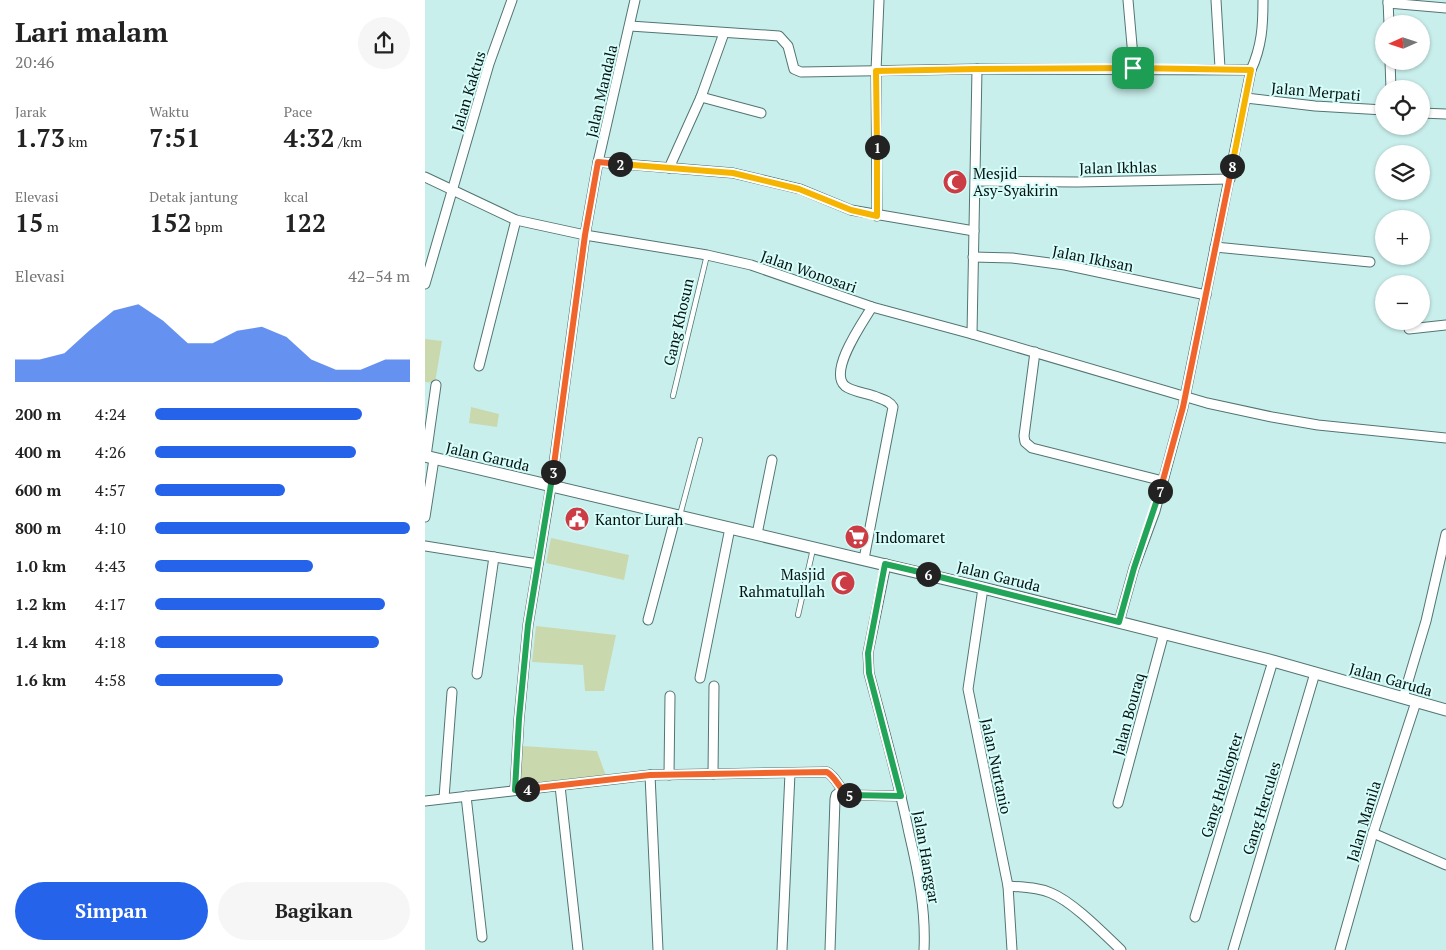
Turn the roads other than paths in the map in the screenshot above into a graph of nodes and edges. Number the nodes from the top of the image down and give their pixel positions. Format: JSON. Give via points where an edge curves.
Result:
{"nodes":[{"id":1,"x":512,"y":0,"type":"edge"},
{"id":2,"x":635,"y":0,"type":"edge"},
{"id":3,"x":879,"y":0,"type":"edge"},
{"id":4,"x":1128,"y":0,"type":"edge"},
{"id":5,"x":1216,"y":0,"type":"edge"},
{"id":6,"x":1263,"y":0,"type":"edge"},
{"id":7,"x":1388,"y":2,"type":"edge"},
{"id":8,"x":1446,"y":8,"type":"edge"},
{"id":9,"x":1389,"y":15,"type":"edge"},
{"id":10,"x":630,"y":26,"type":"junction"},
{"id":11,"x":725,"y":33,"type":"junction"},
{"id":12,"x":1133,"y":68,"type":"junction"},
{"id":13,"x":1220,"y":68,"type":"junction"},
{"id":14,"x":977,"y":69,"type":"junction"},
{"id":15,"x":1251,"y":70,"type":"junction"},
{"id":16,"x":876,"y":71,"type":"junction"},
{"id":17,"x":701,"y":97,"type":"junction"},
{"id":18,"x":1246,"y":98,"type":"junction"},
{"id":19,"x":1375,"y":109,"type":"edge"},
{"id":20,"x":761,"y":113,"type":"dead end"},
{"id":21,"x":1430,"y":113,"type":"edge"},
{"id":22,"x":1446,"y":114,"type":"edge"},
{"id":23,"x":598,"y":162,"type":"junction"},
{"id":24,"x":669,"y":168,"type":"junction"},
{"id":25,"x":425,"y":177,"type":"edge"},
{"id":26,"x":1230,"y":179,"type":"junction"},
{"id":27,"x":976,"y":181,"type":"junction"},
{"id":28,"x":452,"y":191,"type":"junction"},
{"id":29,"x":877,"y":216,"type":"junction"},
{"id":30,"x":516,"y":220,"type":"junction"},
{"id":31,"x":974,"y":231,"type":"junction"},
{"id":32,"x":585,"y":235,"type":"junction"},
{"id":33,"x":1215,"y":247,"type":"junction"},
{"id":34,"x":707,"y":255,"type":"junction"},
{"id":35,"x":973,"y":256,"type":"junction"},
{"id":36,"x":1370,"y":262,"type":"dead end"},
{"id":37,"x":425,"y":284,"type":"edge"},
{"id":38,"x":1206,"y":295,"type":"junction"},
{"id":39,"x":872,"y":307,"type":"junction"},
{"id":40,"x":1446,"y":325,"type":"edge"},
{"id":41,"x":1430,"y":327,"type":"edge"},
{"id":42,"x":972,"y":334,"type":"junction"},
{"id":43,"x":1035,"y":352,"type":"junction"},
{"id":44,"x":479,"y":366,"type":"dead end"},
{"id":45,"x":435,"y":385,"type":"dead end"},
{"id":46,"x":673,"y":396,"type":"dead end"},
{"id":47,"x":1185,"y":396,"type":"junction"},
{"id":48,"x":1446,"y":438,"type":"edge"},
{"id":49,"x":700,"y":440,"type":"dead end"},
{"id":50,"x":428,"y":457,"type":"edge"},
{"id":51,"x":772,"y":460,"type":"dead end"},
{"id":52,"x":1163,"y":481,"type":"junction"},
{"id":53,"x":551,"y":486,"type":"junction"},
{"id":54,"x":678,"y":515,"type":"junction"},
{"id":55,"x":425,"y":517,"type":"edge"},
{"id":56,"x":731,"y":528,"type":"junction"},
{"id":57,"x":757,"y":534,"type":"junction"},
{"id":58,"x":1446,"y":534,"type":"edge"},
{"id":59,"x":425,"y":546,"type":"edge"},
{"id":60,"x":813,"y":547,"type":"junction"},
{"id":61,"x":494,"y":557,"type":"junction"},
{"id":62,"x":864,"y":559,"type":"junction"},
{"id":63,"x":538,"y":564,"type":"junction"},
{"id":64,"x":885,"y":564,"type":"junction"},
{"id":65,"x":983,"y":588,"type":"junction"},
{"id":66,"x":798,"y":615,"type":"dead end"},
{"id":67,"x":649,"y":620,"type":"dead end"},
{"id":68,"x":1119,"y":622,"type":"junction"},
{"id":69,"x":1164,"y":633,"type":"junction"},
{"id":70,"x":1273,"y":660,"type":"junction"},
{"id":71,"x":1315,"y":673,"type":"junction"},
{"id":72,"x":477,"y":674,"type":"dead end"},
{"id":73,"x":700,"y":678,"type":"dead end"},
{"id":74,"x":714,"y":686,"type":"dead end"},
{"id":75,"x":452,"y":692,"type":"dead end"},
{"id":76,"x":670,"y":696,"type":"dead end"},
{"id":77,"x":1403,"y":698,"type":"junction"},
{"id":78,"x":1415,"y":702,"type":"junction"},
{"id":79,"x":1446,"y":710,"type":"edge"},
{"id":80,"x":790,"y":773,"type":"junction"},
{"id":81,"x":669,"y":774,"type":"junction"},
{"id":82,"x":713,"y":774,"type":"junction"},
{"id":83,"x":650,"y":775,"type":"junction"},
{"id":84,"x":560,"y":786,"type":"junction"},
{"id":85,"x":515,"y":790,"type":"junction"},
{"id":86,"x":842,"y":790,"type":"junction"},
{"id":87,"x":466,"y":796,"type":"junction"},
{"id":88,"x":901,"y":796,"type":"junction"},
{"id":89,"x":444,"y":798,"type":"junction"},
{"id":90,"x":425,"y":801,"type":"edge"},
{"id":91,"x":1118,"y":803,"type":"dead end"},
{"id":92,"x":1373,"y":833,"type":"junction"},
{"id":93,"x":1446,"y":865,"type":"edge"},
{"id":94,"x":1008,"y":886,"type":"junction"},
{"id":95,"x":1195,"y":917,"type":"dead end"},
{"id":96,"x":482,"y":936,"type":"dead end"},
{"id":97,"x":578,"y":950,"type":"edge"},
{"id":98,"x":657,"y":950,"type":"edge"},
{"id":99,"x":782,"y":950,"type":"edge"},
{"id":100,"x":830,"y":950,"type":"edge"},
{"id":101,"x":925,"y":950,"type":"edge"},
{"id":102,"x":1011,"y":950,"type":"edge"},
{"id":103,"x":1121,"y":950,"type":"edge"},
{"id":104,"x":1233,"y":950,"type":"edge"},
{"id":105,"x":1340,"y":950,"type":"edge"}],
"edges":[{"from":1,"to":28,"type":"street","name":"Jalan Kaktus","via":[[489,64]]},
{"from":2,"to":10,"type":"street","name":"Jalan Mandala"},
{"from":3,"to":16,"type":"street"},
{"from":4,"to":12,"type":"street"},
{"from":5,"to":13,"type":"street"},
{"from":6,"to":15,"type":"street","via":[[1262,36]]},
{"from":7,"to":8,"type":"street"},
{"from":7,"to":9,"type":"street"},
{"from":10,"to":11,"type":"street"},
{"from":10,"to":23,"type":"street","name":"Jalan Mandala"},
{"from":11,"to":16,"type":"street","via":[[779,36],[788,46],[796,71]]},
{"from":11,"to":17,"type":"street"},
{"from":12,"to":13,"type":"street"},
{"from":12,"to":14,"type":"street"},
{"from":13,"to":15,"type":"street"},
{"from":14,"to":16,"type":"street"},
{"from":14,"to":27,"type":"street"},
{"from":15,"to":18,"type":"street"},
{"from":16,"to":29,"type":"street"},
{"from":17,"to":20,"type":"street"},
{"from":17,"to":24,"type":"street"},
{"from":18,"to":19,"type":"street","name":"Jalan Merpati"},
{"from":18,"to":26,"type":"street"},
{"from":21,"to":22,"type":"street"},
{"from":23,"to":24,"type":"street"},
{"from":23,"to":32,"type":"street","name":"Jalan Mandala"},
{"from":24,"to":29,"type":"street","via":[[733,173],[799,189],[851,210]]},
{"from":25,"to":28,"type":"street","name":"Jalan Wonosari"},
{"from":26,"to":27,"type":"street","name":"Jalan Ikhlas"},
{"from":26,"to":33,"type":"street"},
{"from":27,"to":31,"type":"street"},
{"from":28,"to":30,"type":"street","name":"Jalan Wonosari"},
{"from":28,"to":37,"type":"street","name":"Jalan Kaktus"},
{"from":29,"to":31,"type":"street"},
{"from":30,"to":32,"type":"street","name":"Jalan Wonosari"},
{"from":30,"to":44,"type":"street"},
{"from":31,"to":35,"type":"street"},
{"from":32,"to":34,"type":"street","name":"Jalan Wonosari"},
{"from":32,"to":53,"type":"street","name":"Jalan Mandala"},
{"from":33,"to":36,"type":"street"},
{"from":33,"to":38,"type":"street"},
{"from":34,"to":39,"type":"street","name":"Jalan Wonosari","via":[[751,265]]},
{"from":34,"to":46,"type":"lane","name":"Gang Khosun"},
{"from":35,"to":38,"type":"street","name":"Jalan Ikhsan","via":[[1065,265]]},
{"from":35,"to":42,"type":"street"},
{"from":38,"to":47,"type":"street"},
{"from":39,"to":42,"type":"street","name":"Jalan Wonosari"},
{"from":39,"to":62,"type":"street","via":[[847,350],[839,372],[846,387],[883,399],[893,407]]},
{"from":40,"to":41,"type":"street"},
{"from":42,"to":43,"type":"street","name":"Jalan Wonosari"},
{"from":43,"to":47,"type":"street","name":"Jalan Wonosari"},
{"from":43,"to":52,"type":"street","via":[[1024,436],[1028,446]]},
{"from":45,"to":50,"type":"street"},
{"from":47,"to":48,"type":"street","name":"Jalan Wonosari","via":[[1290,421]]},
{"from":47,"to":52,"type":"street"},
{"from":49,"to":54,"type":"lane"},
{"from":50,"to":53,"type":"street","name":"Jalan Garuda"},
{"from":50,"to":55,"type":"street"},
{"from":51,"to":57,"type":"street"},
{"from":52,"to":68,"type":"street"},
{"from":53,"to":54,"type":"street","name":"Jalan Garuda"},
{"from":53,"to":63,"type":"street","name":"Jalan Mandala"},
{"from":54,"to":56,"type":"street","name":"Jalan Garuda"},
{"from":54,"to":67,"type":"street"},
{"from":56,"to":57,"type":"street","name":"Jalan Garuda"},
{"from":56,"to":73,"type":"street"},
{"from":57,"to":60,"type":"street","name":"Jalan Garuda"},
{"from":58,"to":77,"type":"street"},
{"from":59,"to":61,"type":"street"},
{"from":60,"to":62,"type":"street","name":"Jalan Garuda"},
{"from":60,"to":66,"type":"lane"},
{"from":61,"to":63,"type":"street"},
{"from":61,"to":72,"type":"street"},
{"from":62,"to":64,"type":"street","name":"Jalan Garuda"},
{"from":63,"to":85,"type":"street","name":"Jalan Mandala","via":[[523,672]]},
{"from":64,"to":65,"type":"street","name":"Jalan Garuda"},
{"from":64,"to":88,"type":"street","name":"Jalan Hanggar","via":[[868,653],[869,673]]},
{"from":65,"to":68,"type":"street","name":"Jalan Garuda"},
{"from":65,"to":94,"type":"street","name":"Jalan Nurtanio","via":[[968,689]]},
{"from":68,"to":69,"type":"street","name":"Jalan Garuda"},
{"from":69,"to":70,"type":"street","name":"Jalan Garuda"},
{"from":69,"to":91,"type":"street","name":"Jalan Bouraq"},
{"from":70,"to":71,"type":"street","name":"Jalan Garuda"},
{"from":70,"to":95,"type":"street","name":"Gang Helikopter"},
{"from":71,"to":77,"type":"street","name":"Jalan Garuda"},
{"from":71,"to":104,"type":"street","name":"Gang Hercules"},
{"from":74,"to":82,"type":"street"},
{"from":75,"to":89,"type":"street"},
{"from":76,"to":81,"type":"street"},
{"from":77,"to":78,"type":"street","name":"Jalan Garuda"},
{"from":78,"to":79,"type":"street","name":"Jalan Garuda"},
{"from":78,"to":92,"type":"street","name":"Jalan Manila"},
{"from":80,"to":82,"type":"street"},
{"from":80,"to":86,"type":"street","via":[[827,772]]},
{"from":80,"to":99,"type":"street"},
{"from":81,"to":82,"type":"street"},
{"from":81,"to":83,"type":"street"},
{"from":83,"to":84,"type":"street"},
{"from":83,"to":98,"type":"street"},
{"from":84,"to":85,"type":"street"},
{"from":84,"to":97,"type":"street"},
{"from":85,"to":87,"type":"street"},
{"from":86,"to":88,"type":"street","via":[[853,796]]},
{"from":86,"to":100,"type":"street","via":[[835,799]]},
{"from":87,"to":89,"type":"street"},
{"from":87,"to":96,"type":"street"},
{"from":88,"to":101,"type":"street","name":"Jalan Hanggar","via":[[920,882]]},
{"from":89,"to":90,"type":"street"},
{"from":92,"to":93,"type":"street"},
{"from":92,"to":105,"type":"street","name":"Jalan Manila"},
{"from":94,"to":102,"type":"street","name":"Jalan Nurtanio"},
{"from":94,"to":103,"type":"street","via":[[1053,893]]}]}
